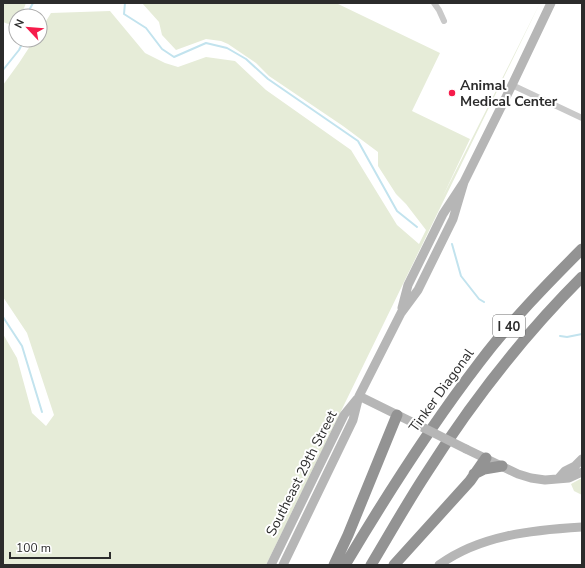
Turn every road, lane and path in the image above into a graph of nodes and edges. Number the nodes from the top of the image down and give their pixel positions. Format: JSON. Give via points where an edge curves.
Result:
{"nodes":[{"id":1,"x":434,"y":3,"type":"edge"},
{"id":2,"x":551,"y":3,"type":"edge"},
{"id":3,"x":444,"y":21,"type":"dead end"},
{"id":4,"x":512,"y":85,"type":"junction"},
{"id":5,"x":582,"y":118,"type":"edge"},
{"id":6,"x":582,"y":248,"type":"edge"},
{"id":7,"x":582,"y":277,"type":"edge"},
{"id":8,"x":360,"y":396,"type":"junction"},
{"id":9,"x":397,"y":415,"type":"junction"},
{"id":10,"x":486,"y":458,"type":"junction"},
{"id":11,"x":582,"y":460,"type":"edge"},
{"id":12,"x":502,"y":466,"type":"junction"},
{"id":13,"x":582,"y":472,"type":"edge"},
{"id":14,"x":474,"y":474,"type":"junction"},
{"id":15,"x":558,"y":479,"type":"junction"},
{"id":16,"x":582,"y":527,"type":"edge"},
{"id":17,"x":271,"y":565,"type":"edge"},
{"id":18,"x":283,"y":565,"type":"edge"},
{"id":19,"x":334,"y":565,"type":"edge"},
{"id":20,"x":345,"y":565,"type":"edge"},
{"id":21,"x":371,"y":565,"type":"edge"},
{"id":22,"x":394,"y":565,"type":"edge"},
{"id":23,"x":439,"y":565,"type":"edge"}],
"edges":[{"from":1,"to":3,"type":"street"},
{"from":2,"to":4,"type":"main road","name":"Southeast 29th Street"},
{"from":4,"to":5,"type":"street"},
{"from":4,"to":8,"type":"main road","name":"Southeast 29th Street","via":[[464,182],[443,214],[408,286],[401,313]]},
{"from":6,"to":20,"type":"highway","name":"Tinker Diagonal","number":"I 40","via":[[507,328],[479,363],[416,452]]},
{"from":7,"to":21,"type":"highway","number":"I 40","via":[[490,382],[425,474]]},
{"from":8,"to":9,"type":"main road"},
{"from":8,"to":17,"type":"main road","name":"Southeast 29th Street","via":[[344,415]]},
{"from":8,"to":18,"type":"main road","name":"Southeast 29th Street","via":[[353,420]]},
{"from":9,"to":10,"type":"main road","bridge":true},
{"from":9,"to":19,"type":"highway"},
{"from":10,"to":12,"type":"main road"},
{"from":10,"to":14,"type":"highway"},
{"from":11,"to":15,"type":"main road"},
{"from":12,"to":14,"type":"highway","via":[[484,469]]},
{"from":12,"to":15,"type":"main road","via":[[531,478]]},
{"from":13,"to":15,"type":"main road","via":[[569,478]]},
{"from":14,"to":22,"type":"highway"},
{"from":16,"to":23,"type":"main road","via":[[509,536],[476,545]]}]}
